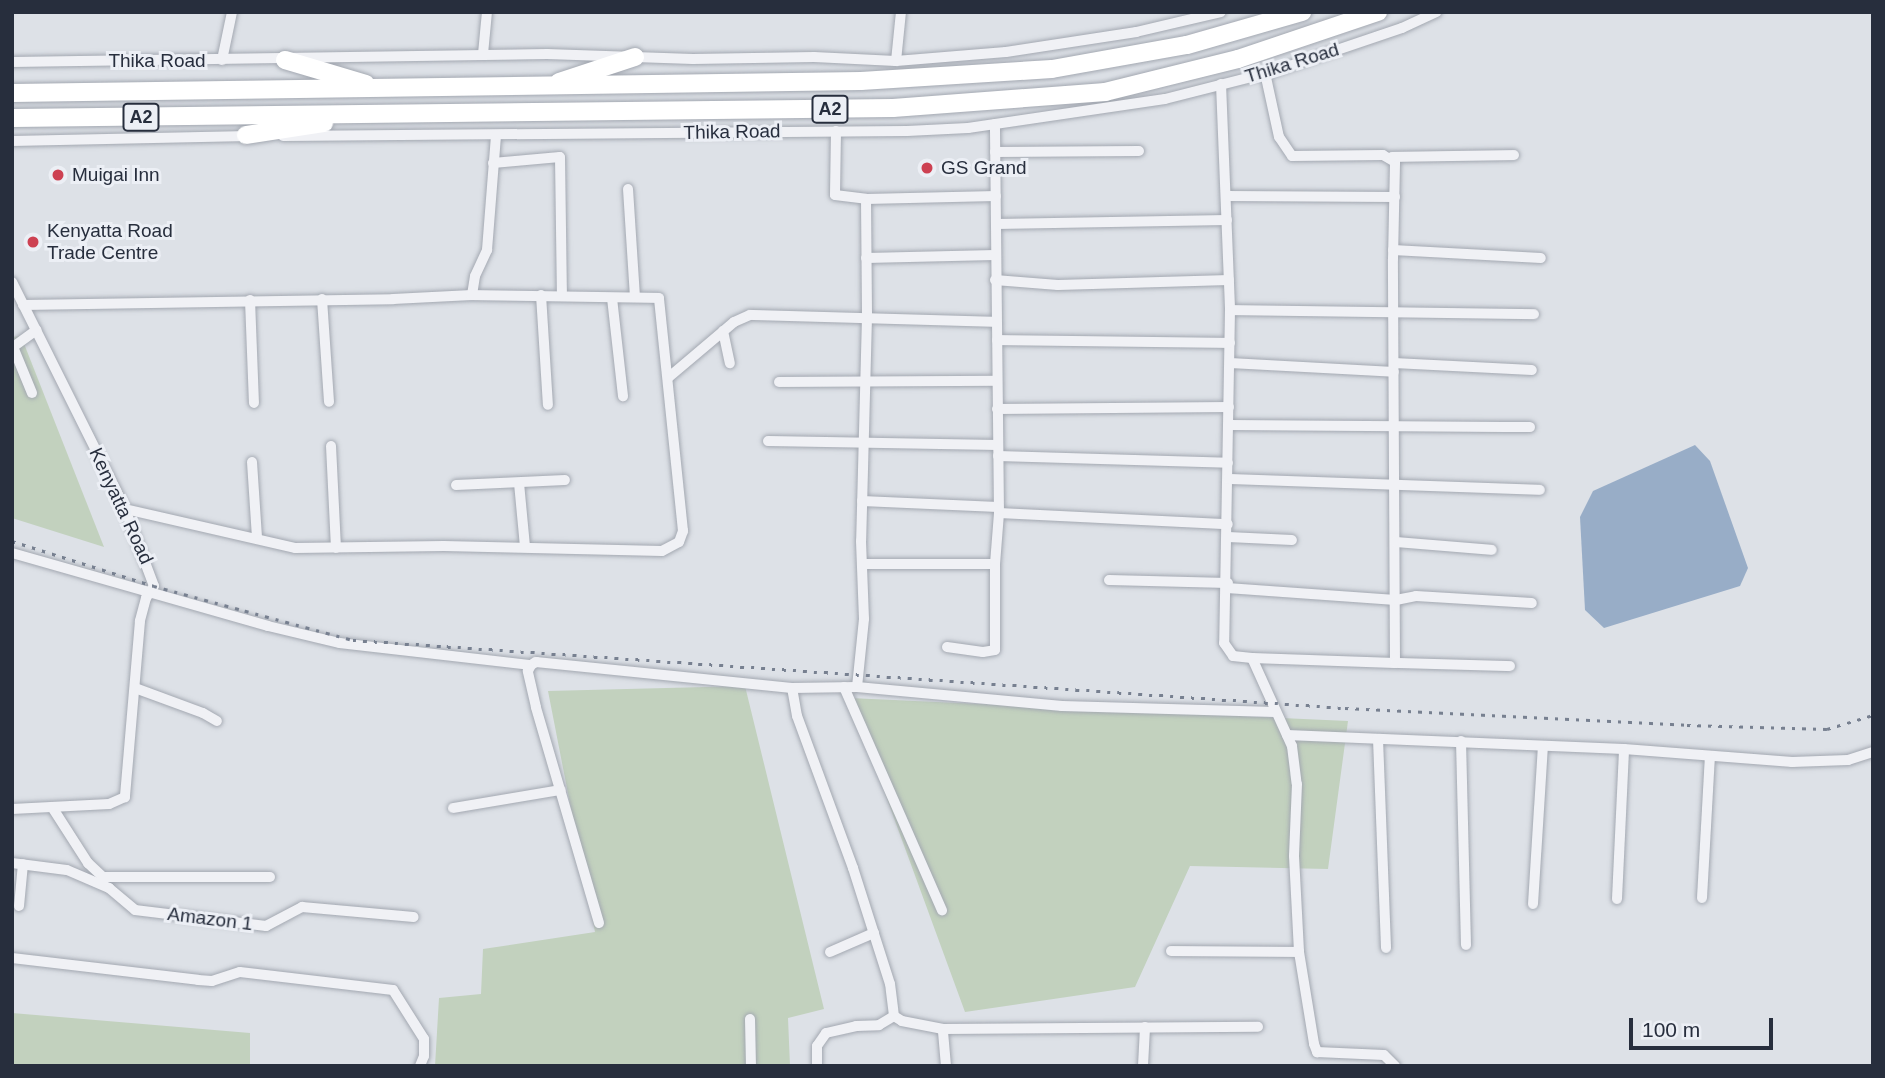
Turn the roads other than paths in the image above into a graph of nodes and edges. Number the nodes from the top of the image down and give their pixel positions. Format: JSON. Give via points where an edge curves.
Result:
{"nodes":[{"id":1,"x":232,"y":12,"type":"edge"},
{"id":2,"x":487,"y":12,"type":"edge"},
{"id":3,"x":901,"y":12,"type":"edge"},
{"id":4,"x":1221,"y":12,"type":"edge"},
{"id":5,"x":1303,"y":12,"type":"edge"},
{"id":6,"x":1378,"y":12,"type":"edge"},
{"id":7,"x":1437,"y":12,"type":"edge"},
{"id":8,"x":483,"y":54,"type":"junction"},
{"id":9,"x":635,"y":57,"type":"junction"},
{"id":10,"x":222,"y":60,"type":"junction"},
{"id":11,"x":285,"y":60,"type":"junction"},
{"id":12,"x":896,"y":61,"type":"junction"},
{"id":13,"x":12,"y":62,"type":"edge"},
{"id":14,"x":1265,"y":73,"type":"junction"},
{"id":15,"x":1221,"y":85,"type":"junction"},
{"id":16,"x":549,"y":86,"type":"junction"},
{"id":17,"x":382,"y":89,"type":"junction"},
{"id":18,"x":12,"y":93,"type":"edge"},
{"id":19,"x":375,"y":113,"type":"junction"},
{"id":20,"x":12,"y":118,"type":"edge"},
{"id":21,"x":995,"y":124,"type":"junction"},
{"id":22,"x":836,"y":131,"type":"junction"},
{"id":23,"x":246,"y":135,"type":"junction"},
{"id":24,"x":496,"y":135,"type":"junction"},
{"id":25,"x":12,"y":141,"type":"edge"},
{"id":26,"x":1139,"y":151,"type":"dead end"},
{"id":27,"x":995,"y":152,"type":"junction"},
{"id":28,"x":1514,"y":155,"type":"dead end"},
{"id":29,"x":1392,"y":157,"type":"junction"},
{"id":30,"x":493,"y":163,"type":"junction"},
{"id":31,"x":628,"y":189,"type":"dead end"},
{"id":32,"x":996,"y":196,"type":"junction"},
{"id":33,"x":1226,"y":197,"type":"junction"},
{"id":34,"x":1395,"y":197,"type":"junction"},
{"id":35,"x":866,"y":199,"type":"junction"},
{"id":36,"x":1227,"y":220,"type":"junction"},
{"id":37,"x":996,"y":224,"type":"junction"},
{"id":38,"x":1393,"y":250,"type":"junction"},
{"id":39,"x":995,"y":255,"type":"junction"},
{"id":40,"x":866,"y":258,"type":"junction"},
{"id":41,"x":1541,"y":258,"type":"dead end"},
{"id":42,"x":995,"y":280,"type":"junction"},
{"id":43,"x":1229,"y":280,"type":"junction"},
{"id":44,"x":12,"y":282,"type":"edge"},
{"id":45,"x":472,"y":295,"type":"junction"},
{"id":46,"x":541,"y":295,"type":"junction"},
{"id":47,"x":562,"y":296,"type":"junction"},
{"id":48,"x":635,"y":297,"type":"junction"},
{"id":49,"x":612,"y":298,"type":"junction"},
{"id":50,"x":322,"y":299,"type":"junction"},
{"id":51,"x":250,"y":300,"type":"junction"},
{"id":52,"x":23,"y":305,"type":"junction"},
{"id":53,"x":1230,"y":310,"type":"junction"},
{"id":54,"x":1393,"y":310,"type":"junction"},
{"id":55,"x":1534,"y":314,"type":"dead end"},
{"id":56,"x":867,"y":317,"type":"junction"},
{"id":57,"x":996,"y":322,"type":"junction"},
{"id":58,"x":36,"y":330,"type":"junction"},
{"id":59,"x":723,"y":331,"type":"junction"},
{"id":60,"x":997,"y":341,"type":"junction"},
{"id":61,"x":1230,"y":343,"type":"junction"},
{"id":62,"x":730,"y":363,"type":"dead end"},
{"id":63,"x":1230,"y":363,"type":"junction"},
{"id":64,"x":1394,"y":368,"type":"junction"},
{"id":65,"x":1532,"y":370,"type":"dead end"},
{"id":66,"x":669,"y":377,"type":"junction"},
{"id":67,"x":865,"y":380,"type":"junction"},
{"id":68,"x":997,"y":381,"type":"junction"},
{"id":69,"x":779,"y":382,"type":"dead end"},
{"id":70,"x":32,"y":393,"type":"dead end"},
{"id":71,"x":623,"y":396,"type":"dead end"},
{"id":72,"x":328,"y":402,"type":"dead end"},
{"id":73,"x":254,"y":403,"type":"dead end"},
{"id":74,"x":548,"y":405,"type":"dead end"},
{"id":75,"x":1229,"y":407,"type":"junction"},
{"id":76,"x":997,"y":409,"type":"junction"},
{"id":77,"x":1228,"y":425,"type":"junction"},
{"id":78,"x":1530,"y":426,"type":"dead end"},
{"id":79,"x":1394,"y":427,"type":"junction"},
{"id":80,"x":768,"y":441,"type":"dead end"},
{"id":81,"x":863,"y":443,"type":"junction"},
{"id":82,"x":331,"y":446,"type":"dead end"},
{"id":83,"x":998,"y":451,"type":"junction"},
{"id":84,"x":252,"y":463,"type":"dead end"},
{"id":85,"x":1228,"y":463,"type":"junction"},
{"id":86,"x":1228,"y":479,"type":"junction"},
{"id":87,"x":565,"y":480,"type":"dead end"},
{"id":88,"x":519,"y":483,"type":"junction"},
{"id":89,"x":456,"y":485,"type":"dead end"},
{"id":90,"x":1394,"y":486,"type":"junction"},
{"id":91,"x":1539,"y":490,"type":"dead end"},
{"id":92,"x":862,"y":501,"type":"junction"},
{"id":93,"x":125,"y":509,"type":"junction"},
{"id":94,"x":999,"y":510,"type":"junction"},
{"id":95,"x":1228,"y":524,"type":"junction"},
{"id":96,"x":1228,"y":537,"type":"junction"},
{"id":97,"x":257,"y":538,"type":"junction"},
{"id":98,"x":1292,"y":540,"type":"dead end"},
{"id":99,"x":1395,"y":542,"type":"junction"},
{"id":100,"x":525,"y":547,"type":"junction"},
{"id":101,"x":336,"y":548,"type":"junction"},
{"id":102,"x":1492,"y":550,"type":"dead end"},
{"id":103,"x":12,"y":553,"type":"edge"},
{"id":104,"x":862,"y":564,"type":"junction"},
{"id":105,"x":995,"y":564,"type":"junction"},
{"id":106,"x":1109,"y":580,"type":"dead end"},
{"id":107,"x":1228,"y":586,"type":"junction"},
{"id":108,"x":150,"y":590,"type":"junction"},
{"id":109,"x":1396,"y":600,"type":"junction"},
{"id":110,"x":1532,"y":603,"type":"dead end"},
{"id":111,"x":947,"y":647,"type":"dead end"},
{"id":112,"x":1252,"y":658,"type":"junction"},
{"id":113,"x":1395,"y":663,"type":"junction"},
{"id":114,"x":531,"y":665,"type":"junction"},
{"id":115,"x":1510,"y":666,"type":"dead end"},
{"id":116,"x":844,"y":687,"type":"junction"},
{"id":117,"x":857,"y":687,"type":"junction"},
{"id":118,"x":135,"y":688,"type":"junction"},
{"id":119,"x":792,"y":688,"type":"junction"},
{"id":120,"x":1275,"y":712,"type":"junction"},
{"id":121,"x":218,"y":721,"type":"dead end"},
{"id":122,"x":1287,"y":735,"type":"junction"},
{"id":123,"x":1378,"y":739,"type":"junction"},
{"id":124,"x":1461,"y":741,"type":"junction"},
{"id":125,"x":1543,"y":746,"type":"junction"},
{"id":126,"x":1624,"y":749,"type":"junction"},
{"id":127,"x":1873,"y":752,"type":"edge"},
{"id":128,"x":1710,"y":757,"type":"junction"},
{"id":129,"x":560,"y":790,"type":"junction"},
{"id":130,"x":52,"y":807,"type":"junction"},
{"id":131,"x":453,"y":808,"type":"dead end"},
{"id":132,"x":12,"y":809,"type":"edge"},
{"id":133,"x":18,"y":864,"type":"edge"},
{"id":134,"x":270,"y":877,"type":"dead end"},
{"id":135,"x":1702,"y":898,"type":"dead end"},
{"id":136,"x":1617,"y":899,"type":"dead end"},
{"id":137,"x":1533,"y":904,"type":"dead end"},
{"id":138,"x":19,"y":906,"type":"dead end"},
{"id":139,"x":942,"y":910,"type":"dead end"},
{"id":140,"x":414,"y":918,"type":"dead end"},
{"id":141,"x":600,"y":923,"type":"dead end"},
{"id":142,"x":874,"y":933,"type":"junction"},
{"id":143,"x":1466,"y":946,"type":"dead end"},
{"id":144,"x":1386,"y":948,"type":"dead end"},
{"id":145,"x":1171,"y":951,"type":"dead end"},
{"id":146,"x":830,"y":952,"type":"dead end"},
{"id":147,"x":1299,"y":952,"type":"junction"},
{"id":148,"x":12,"y":957,"type":"edge"},
{"id":149,"x":894,"y":1016,"type":"junction"},
{"id":150,"x":750,"y":1019,"type":"dead end"},
{"id":151,"x":1145,"y":1027,"type":"junction"},
{"id":152,"x":1258,"y":1027,"type":"dead end"},
{"id":153,"x":943,"y":1029,"type":"junction"},
{"id":154,"x":1317,"y":1052,"type":"junction"},
{"id":155,"x":420,"y":1066,"type":"edge"},
{"id":156,"x":751,"y":1066,"type":"edge"},
{"id":157,"x":817,"y":1066,"type":"edge"},
{"id":158,"x":946,"y":1066,"type":"edge"},
{"id":159,"x":1143,"y":1066,"type":"edge"},
{"id":160,"x":1316,"y":1066,"type":"edge"},
{"id":161,"x":1395,"y":1066,"type":"edge"}],
"edges":[{"from":1,"to":10,"type":"street"},
{"from":2,"to":8,"type":"street"},
{"from":3,"to":12,"type":"street"},
{"from":4,"to":12,"type":"street","name":"Thika Road","via":[[1136,33]]},
{"from":5,"to":16,"type":"highway","name":"Thika Road","number":"A2","via":[[1187,45],[1052,69],[861,82]]},
{"from":6,"to":19,"type":"highway","name":"Thika Road","number":"A2","via":[[1238,59],[1105,92],[893,108]]},
{"from":7,"to":14,"type":"street","name":"Thika Road"},
{"from":8,"to":9,"type":"street","name":"Thika Road"},
{"from":8,"to":11,"type":"street","name":"Thika Road"},
{"from":9,"to":12,"type":"street","name":"Thika Road"},
{"from":9,"to":16,"type":"highway"},
{"from":10,"to":11,"type":"street","name":"Thika Road"},
{"from":10,"to":13,"type":"street","name":"Thika Road"},
{"from":11,"to":17,"type":"highway"},
{"from":14,"to":15,"type":"street","name":"Thika Road"},
{"from":14,"to":29,"type":"street","via":[[1279,137],[1292,156]]},
{"from":15,"to":21,"type":"street","name":"Thika Road","via":[[1165,99]]},
{"from":15,"to":33,"type":"street"},
{"from":16,"to":17,"type":"highway","name":"Thika Road","number":"A2"},
{"from":17,"to":18,"type":"highway","name":"Thika Road","number":"A2"},
{"from":19,"to":20,"type":"highway","name":"Thika Road","number":"A2"},
{"from":19,"to":23,"type":"highway"},
{"from":21,"to":22,"type":"street","name":"Thika Road"},
{"from":21,"to":27,"type":"street"},
{"from":22,"to":24,"type":"street","name":"Thika Road"},
{"from":22,"to":35,"type":"street","via":[[835,195]]},
{"from":23,"to":24,"type":"street","name":"Thika Road"},
{"from":23,"to":25,"type":"street","name":"Thika Road"},
{"from":24,"to":30,"type":"street"},
{"from":26,"to":27,"type":"street"},
{"from":27,"to":32,"type":"street"},
{"from":28,"to":29,"type":"street"},
{"from":29,"to":34,"type":"street"},
{"from":30,"to":45,"type":"street","via":[[486,250]]},
{"from":30,"to":47,"type":"street","via":[[560,157]]},
{"from":31,"to":48,"type":"street"},
{"from":32,"to":35,"type":"street"},
{"from":32,"to":37,"type":"street"},
{"from":33,"to":34,"type":"street"},
{"from":33,"to":36,"type":"street"},
{"from":34,"to":38,"type":"street"},
{"from":35,"to":40,"type":"street"},
{"from":36,"to":37,"type":"street"},
{"from":36,"to":43,"type":"street"},
{"from":37,"to":39,"type":"street"},
{"from":38,"to":41,"type":"street"},
{"from":38,"to":54,"type":"street"},
{"from":39,"to":40,"type":"street"},
{"from":39,"to":42,"type":"street"},
{"from":40,"to":56,"type":"street"},
{"from":42,"to":43,"type":"street","via":[[1058,285]]},
{"from":42,"to":57,"type":"street"},
{"from":43,"to":53,"type":"street"},
{"from":44,"to":52,"type":"street","name":"Kenyatta Road"},
{"from":45,"to":46,"type":"street"},
{"from":45,"to":50,"type":"street"},
{"from":46,"to":47,"type":"street"},
{"from":46,"to":74,"type":"street"},
{"from":47,"to":49,"type":"street"},
{"from":48,"to":49,"type":"street"},
{"from":48,"to":66,"type":"street","via":[[659,298]]},
{"from":49,"to":71,"type":"street"},
{"from":50,"to":51,"type":"street"},
{"from":50,"to":72,"type":"street"},
{"from":51,"to":52,"type":"street"},
{"from":51,"to":73,"type":"street"},
{"from":52,"to":58,"type":"street","name":"Kenyatta Road"},
{"from":53,"to":54,"type":"street"},
{"from":53,"to":61,"type":"street"},
{"from":54,"to":55,"type":"street"},
{"from":54,"to":64,"type":"street"},
{"from":56,"to":57,"type":"street"},
{"from":56,"to":59,"type":"street","via":[[750,315]]},
{"from":56,"to":67,"type":"street"},
{"from":57,"to":60,"type":"street"},
{"from":58,"to":70,"type":"street","via":[[13,347]]},
{"from":58,"to":93,"type":"street","name":"Kenyatta Road"},
{"from":59,"to":62,"type":"street"},
{"from":59,"to":66,"type":"street"},
{"from":60,"to":61,"type":"street"},
{"from":60,"to":68,"type":"street"},
{"from":61,"to":63,"type":"street"},
{"from":63,"to":64,"type":"street"},
{"from":63,"to":75,"type":"street"},
{"from":64,"to":65,"type":"street"},
{"from":64,"to":79,"type":"street"},
{"from":66,"to":100,"type":"street","via":[[683,531],[679,542],[662,551]]},
{"from":67,"to":68,"type":"street"},
{"from":67,"to":69,"type":"street"},
{"from":67,"to":81,"type":"street"},
{"from":68,"to":76,"type":"street"},
{"from":75,"to":76,"type":"street"},
{"from":75,"to":77,"type":"street"},
{"from":76,"to":83,"type":"street"},
{"from":77,"to":79,"type":"street"},
{"from":77,"to":85,"type":"street"},
{"from":78,"to":79,"type":"street"},
{"from":79,"to":90,"type":"street"},
{"from":80,"to":81,"type":"street"},
{"from":81,"to":83,"type":"street"},
{"from":81,"to":92,"type":"street"},
{"from":82,"to":101,"type":"street"},
{"from":83,"to":85,"type":"street"},
{"from":83,"to":94,"type":"street"},
{"from":84,"to":97,"type":"street"},
{"from":85,"to":86,"type":"street"},
{"from":86,"to":90,"type":"street"},
{"from":86,"to":95,"type":"street"},
{"from":87,"to":88,"type":"street"},
{"from":88,"to":89,"type":"street"},
{"from":88,"to":100,"type":"street"},
{"from":90,"to":91,"type":"street","via":[[1414,483]]},
{"from":90,"to":99,"type":"street"},
{"from":92,"to":94,"type":"street"},
{"from":92,"to":104,"type":"street"},
{"from":93,"to":97,"type":"street"},
{"from":93,"to":108,"type":"street","name":"Kenyatta Road","via":[[152,575]]},
{"from":94,"to":95,"type":"street"},
{"from":94,"to":105,"type":"street"},
{"from":95,"to":96,"type":"street"},
{"from":96,"to":98,"type":"street"},
{"from":96,"to":107,"type":"street"},
{"from":97,"to":101,"type":"street","via":[[295,548]]},
{"from":99,"to":102,"type":"street"},
{"from":99,"to":109,"type":"street"},
{"from":100,"to":101,"type":"street"},
{"from":103,"to":108,"type":"street"},
{"from":104,"to":105,"type":"street"},
{"from":104,"to":117,"type":"street","via":[[864,619]]},
{"from":105,"to":111,"type":"street","via":[[995,650]]},
{"from":106,"to":107,"type":"street"},
{"from":107,"to":109,"type":"street"},
{"from":107,"to":112,"type":"street","via":[[1227,650],[1233,656]]},
{"from":108,"to":114,"type":"street","via":[[340,643]]},
{"from":108,"to":118,"type":"street","name":"Kenyatta Road","via":[[140,621]]},
{"from":109,"to":110,"type":"street","via":[[1416,596]]},
{"from":109,"to":113,"type":"street"},
{"from":112,"to":113,"type":"street"},
{"from":112,"to":120,"type":"street"},
{"from":113,"to":115,"type":"street"},
{"from":114,"to":119,"type":"street"},
{"from":114,"to":129,"type":"street","via":[[531,687]]},
{"from":116,"to":117,"type":"street"},
{"from":116,"to":119,"type":"street"},
{"from":116,"to":139,"type":"street"},
{"from":117,"to":120,"type":"street","via":[[1062,706]]},
{"from":118,"to":121,"type":"street"},
{"from":118,"to":130,"type":"street","name":"Kenyatta Road","via":[[125,797],[109,804]]},
{"from":119,"to":142,"type":"street","via":[[797,716]]},
{"from":120,"to":122,"type":"street"},
{"from":122,"to":123,"type":"street"},
{"from":122,"to":147,"type":"street","via":[[1297,784],[1294,856]]},
{"from":123,"to":124,"type":"street"},
{"from":123,"to":144,"type":"street"},
{"from":124,"to":125,"type":"street"},
{"from":124,"to":143,"type":"street"},
{"from":125,"to":126,"type":"street"},
{"from":125,"to":137,"type":"street"},
{"from":126,"to":128,"type":"street"},
{"from":126,"to":136,"type":"street"},
{"from":127,"to":128,"type":"street","via":[[1848,760],[1792,762]]},
{"from":128,"to":135,"type":"street"},
{"from":129,"to":131,"type":"street"},
{"from":129,"to":141,"type":"street"},
{"from":130,"to":132,"type":"street","name":"Kenyatta Road"},
{"from":130,"to":134,"type":"street","via":[[88,863],[103,877]]},
{"from":133,"to":138,"type":"street"},
{"from":133,"to":140,"type":"street","name":"Amazon 1","via":[[67,870],[109,888],[135,910],[266,926],[302,907]]},
{"from":142,"to":146,"type":"street"},
{"from":142,"to":149,"type":"street","via":[[890,984]]},
{"from":145,"to":147,"type":"street"},
{"from":147,"to":154,"type":"street"},
{"from":148,"to":155,"type":"street","via":[[198,980],[212,981],[240,972],[393,990],[424,1039]]},
{"from":149,"to":153,"type":"street"},
{"from":149,"to":157,"type":"street","via":[[880,1025],[826,1033],[817,1046]]},
{"from":150,"to":156,"type":"street"},
{"from":151,"to":152,"type":"street"},
{"from":151,"to":153,"type":"street"},
{"from":151,"to":159,"type":"street"},
{"from":153,"to":158,"type":"street"},
{"from":154,"to":160,"type":"street"},
{"from":154,"to":161,"type":"street","via":[[1376,1053],[1391,1058]]}]}
